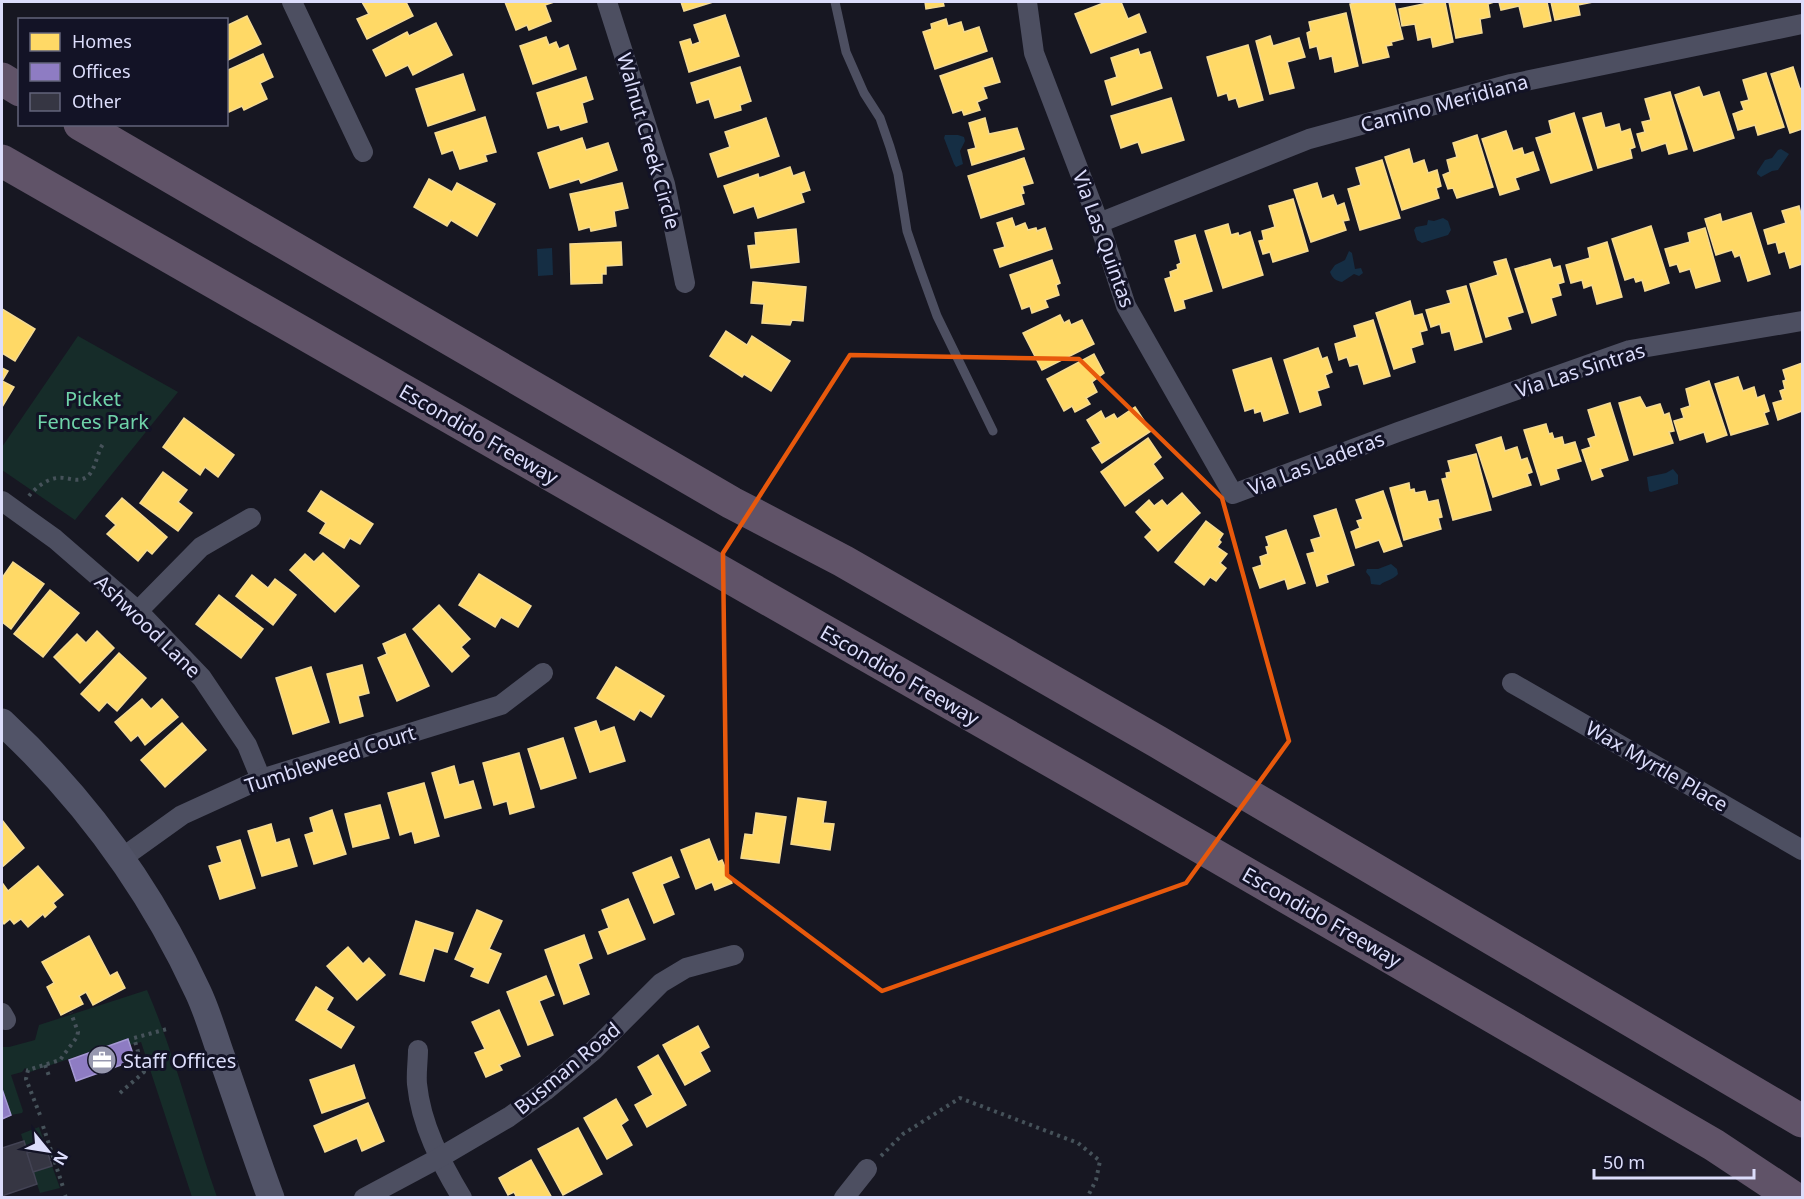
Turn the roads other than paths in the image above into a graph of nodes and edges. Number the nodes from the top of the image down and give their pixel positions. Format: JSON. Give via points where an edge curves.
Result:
{"nodes":[{"id":1,"x":292,"y":2,"type":"edge"},
{"id":2,"x":607,"y":2,"type":"edge"},
{"id":3,"x":836,"y":2,"type":"edge"},
{"id":4,"x":1027,"y":2,"type":"edge"},
{"id":5,"x":1803,"y":24,"type":"edge"},
{"id":6,"x":2,"y":79,"type":"edge"},
{"id":7,"x":18,"y":89,"type":"edge"},
{"id":8,"x":83,"y":126,"type":"edge"},
{"id":9,"x":363,"y":152,"type":"dead end"},
{"id":10,"x":2,"y":161,"type":"edge"},
{"id":11,"x":1099,"y":223,"type":"junction"},
{"id":12,"x":685,"y":283,"type":"dead end"},
{"id":13,"x":1803,"y":321,"type":"edge"},
{"id":14,"x":993,"y":431,"type":"dead end"},
{"id":15,"x":1398,"y":432,"type":"joint"},
{"id":16,"x":1233,"y":494,"type":"joint"},
{"id":17,"x":2,"y":501,"type":"edge"},
{"id":18,"x":251,"y":518,"type":"dead end"},
{"id":19,"x":138,"y":611,"type":"junction"},
{"id":20,"x":543,"y":673,"type":"dead end"},
{"id":21,"x":1512,"y":683,"type":"dead end"},
{"id":22,"x":2,"y":722,"type":"edge"},
{"id":23,"x":261,"y":779,"type":"junction"},
{"id":24,"x":1803,"y":850,"type":"edge"},
{"id":25,"x":122,"y":858,"type":"junction"},
{"id":26,"x":734,"y":956,"type":"dead end"},
{"id":27,"x":418,"y":1050,"type":"dead end"},
{"id":28,"x":1803,"y":1121,"type":"edge"},
{"id":29,"x":439,"y":1158,"type":"junction"},
{"id":30,"x":867,"y":1169,"type":"road end"},
{"id":31,"x":271,"y":1197,"type":"edge"},
{"id":32,"x":364,"y":1197,"type":"edge"},
{"id":33,"x":462,"y":1197,"type":"edge"},
{"id":34,"x":844,"y":1197,"type":"edge"},
{"id":35,"x":1794,"y":1197,"type":"edge"}],
"edges":[{"from":1,"to":9,"type":"street"},
{"from":2,"to":12,"type":"street","name":"Walnut Creek Circle","via":[[665,184]]},
{"from":3,"to":14,"type":"lane","via":[[846,52],[880,118],[890,147],[907,231],[937,316]]},
{"from":4,"to":11,"type":"street","name":"Via Las Quintas","via":[[1034,53]]},
{"from":5,"to":11,"type":"street","name":"Camino Meridiana","via":[[1511,84],[1309,139]]},
{"from":6,"to":7,"type":"highway"},
{"from":8,"to":28,"type":"highway","via":[[732,503],[843,561],[1158,742]]},
{"from":10,"to":35,"type":"highway","name":"Escondido Freeway","via":[[1128,805],[1714,1144]]},
{"from":11,"to":16,"type":"street","name":"Via Las Quintas","via":[[1126,306]]},
{"from":13,"to":15,"type":"street","name":"Via Las Sintras","via":[[1630,350]]},
{"from":15,"to":16,"type":"street","name":"Via Las Laderas"},
{"from":17,"to":19,"type":"street","name":"Ashwood Lane","via":[[55,539]]},
{"from":18,"to":19,"type":"street","via":[[201,547]]},
{"from":19,"to":23,"type":"street","name":"Ashwood Lane","via":[[202,678],[246,745]]},
{"from":20,"to":23,"type":"street","name":"Tumbleweed Court","via":[[501,705]]},
{"from":21,"to":24,"type":"street","name":"Wax Myrtle Place"},
{"from":22,"to":25,"type":"main road","via":[[88,811]]},
{"from":23,"to":25,"type":"street","name":"Tumbleweed Court","via":[[182,815]]},
{"from":25,"to":31,"type":"main road","via":[[159,916],[199,993]]},
{"from":26,"to":29,"type":"street","name":"Busman Road","via":[[686,968],[661,983],[594,1050],[545,1091]]},
{"from":27,"to":29,"type":"street","via":[[417,1084]]},
{"from":29,"to":32,"type":"street","name":"Busman Road"},
{"from":29,"to":33,"type":"street"},
{"from":30,"to":34,"type":"street"}]}
